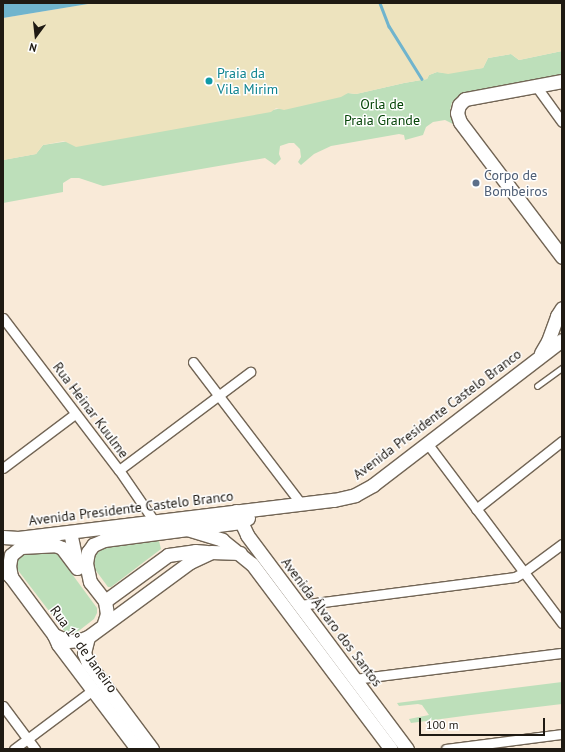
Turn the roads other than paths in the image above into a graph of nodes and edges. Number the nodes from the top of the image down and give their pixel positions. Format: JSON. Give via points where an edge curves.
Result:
{"nodes":[{"id":1,"x":562,"y":81,"type":"edge"},
{"id":2,"x":536,"y":86,"type":"junction"},
{"id":3,"x":562,"y":122,"type":"edge"},
{"id":4,"x":562,"y":256,"type":"edge"},
{"id":5,"x":561,"y":315,"type":"edge"},
{"id":6,"x":3,"y":318,"type":"edge"},
{"id":7,"x":562,"y":339,"type":"edge"},
{"id":8,"x":537,"y":358,"type":"junction"},
{"id":9,"x":194,"y":362,"type":"dead end"},
{"id":10,"x":562,"y":368,"type":"edge"},
{"id":11,"x":250,"y":372,"type":"dead end"},
{"id":12,"x":537,"y":386,"type":"dead end"},
{"id":13,"x":218,"y":396,"type":"junction"},
{"id":14,"x":74,"y":414,"type":"junction"},
{"id":15,"x":562,"y":441,"type":"edge"},
{"id":16,"x":427,"y":444,"type":"junction"},
{"id":17,"x":3,"y":468,"type":"edge"},
{"id":18,"x":119,"y":470,"type":"junction"},
{"id":19,"x":301,"y":504,"type":"junction"},
{"id":20,"x":476,"y":509,"type":"junction"},
{"id":21,"x":238,"y":517,"type":"junction"},
{"id":22,"x":154,"y":521,"type":"junction"},
{"id":23,"x":187,"y":529,"type":"junction"},
{"id":24,"x":70,"y":532,"type":"junction"},
{"id":25,"x":34,"y":536,"type":"junction"},
{"id":26,"x":4,"y":537,"type":"edge"},
{"id":27,"x":562,"y":544,"type":"edge"},
{"id":28,"x":21,"y":547,"type":"junction"},
{"id":29,"x":211,"y":552,"type":"junction"},
{"id":30,"x":243,"y":556,"type":"junction"},
{"id":31,"x":77,"y":568,"type":"junction"},
{"id":32,"x":524,"y":572,"type":"junction"},
{"id":33,"x":7,"y":574,"type":"edge"},
{"id":34,"x":90,"y":582,"type":"junction"},
{"id":35,"x":105,"y":602,"type":"junction"},
{"id":36,"x":300,"y":605,"type":"junction"},
{"id":37,"x":104,"y":623,"type":"junction"},
{"id":38,"x":562,"y":623,"type":"edge"},
{"id":39,"x":54,"y":635,"type":"junction"},
{"id":40,"x":88,"y":637,"type":"junction"},
{"id":41,"x":562,"y":653,"type":"edge"},
{"id":42,"x":355,"y":679,"type":"junction"},
{"id":43,"x":93,"y":690,"type":"junction"},
{"id":44,"x":3,"y":706,"type":"edge"},
{"id":45,"x":562,"y":734,"type":"edge"},
{"id":46,"x":28,"y":739,"type":"junction"},
{"id":47,"x":14,"y":749,"type":"edge"},
{"id":48,"x":35,"y":749,"type":"edge"},
{"id":49,"x":137,"y":749,"type":"edge"},
{"id":50,"x":152,"y":749,"type":"edge"},
{"id":51,"x":391,"y":749,"type":"edge"},
{"id":52,"x":407,"y":749,"type":"edge"},
{"id":53,"x":446,"y":749,"type":"edge"}],
"edges":[{"from":1,"to":2,"type":"street"},
{"from":2,"to":3,"type":"street"},
{"from":2,"to":4,"type":"street","via":[[465,99],[458,110],[460,122]]},
{"from":5,"to":7,"type":"street","via":[[559,328]]},
{"from":5,"to":8,"type":"street","name":"Avenida Presidente Castelo Branco"},
{"from":6,"to":14,"type":"street","name":"Rua Heinar Kuulme"},
{"from":7,"to":8,"type":"street","name":"Avenida Presidente Castelo Branco"},
{"from":8,"to":16,"type":"street","name":"Avenida Presidente Castelo Branco"},
{"from":9,"to":13,"type":"street"},
{"from":10,"to":12,"type":"lane"},
{"from":11,"to":13,"type":"street"},
{"from":13,"to":18,"type":"street"},
{"from":13,"to":19,"type":"street"},
{"from":14,"to":17,"type":"street"},
{"from":14,"to":18,"type":"street","name":"Rua Heinar Kuulme"},
{"from":15,"to":20,"type":"street"},
{"from":16,"to":19,"type":"street","name":"Avenida Presidente Castelo Branco","via":[[360,493],[344,499]]},
{"from":16,"to":20,"type":"street"},
{"from":18,"to":22,"type":"street","name":"Rua Heinar Kuulme"},
{"from":19,"to":21,"type":"street","name":"Avenida Presidente Castelo Branco","via":[[261,509]]},
{"from":20,"to":32,"type":"street"},
{"from":21,"to":22,"type":"street","name":"Avenida Presidente Castelo Branco"},
{"from":21,"to":23,"type":"street","name":"Avenida Presidente Castelo Branco"},
{"from":21,"to":36,"type":"street","name":"Avenida Álvaro dos Santos","via":[[247,535]]},
{"from":22,"to":24,"type":"street","name":"Avenida Presidente Castelo Branco"},
{"from":23,"to":30,"type":"street","name":"Avenida Álvaro dos Santos","via":[[222,540]]},
{"from":23,"to":34,"type":"street","name":"Avenida Presidente Castelo Branco","via":[[98,542],[93,545],[86,557]]},
{"from":24,"to":25,"type":"street","name":"Avenida Presidente Castelo Branco"},
{"from":24,"to":31,"type":"street"},
{"from":25,"to":26,"type":"street","name":"Avenida Presidente Castelo Branco"},
{"from":25,"to":28,"type":"street"},
{"from":27,"to":32,"type":"street"},
{"from":28,"to":31,"type":"street","via":[[54,544],[62,548]]},
{"from":28,"to":33,"type":"street","via":[[13,552]]},
{"from":29,"to":30,"type":"street"},
{"from":29,"to":35,"type":"street","via":[[195,551],[168,555]]},
{"from":29,"to":37,"type":"street","via":[[182,566]]},
{"from":30,"to":51,"type":"street","name":"Avenida Álvaro dos Santos","via":[[259,572]]},
{"from":31,"to":34,"type":"street"},
{"from":32,"to":36,"type":"street","via":[[515,577]]},
{"from":32,"to":38,"type":"street"},
{"from":33,"to":39,"type":"street","name":"Rua 1º de Janeiro"},
{"from":34,"to":35,"type":"street"},
{"from":35,"to":37,"type":"street","via":[[107,614]]},
{"from":36,"to":42,"type":"street","name":"Avenida Álvaro dos Santos"},
{"from":37,"to":40,"type":"street"},
{"from":39,"to":40,"type":"street","via":[[68,641]]},
{"from":39,"to":43,"type":"street","name":"Rua 1º de Janeiro"},
{"from":40,"to":50,"type":"street","name":"Rua 1º de Janeiro","via":[[84,653],[88,663]]},
{"from":41,"to":42,"type":"street"},
{"from":42,"to":52,"type":"street","name":"Avenida Álvaro dos Santos"},
{"from":43,"to":46,"type":"street"},
{"from":43,"to":49,"type":"street","name":"Rua 1º de Janeiro"},
{"from":44,"to":46,"type":"street"},
{"from":45,"to":53,"type":"street"},
{"from":46,"to":47,"type":"street"},
{"from":46,"to":48,"type":"street"}]}
